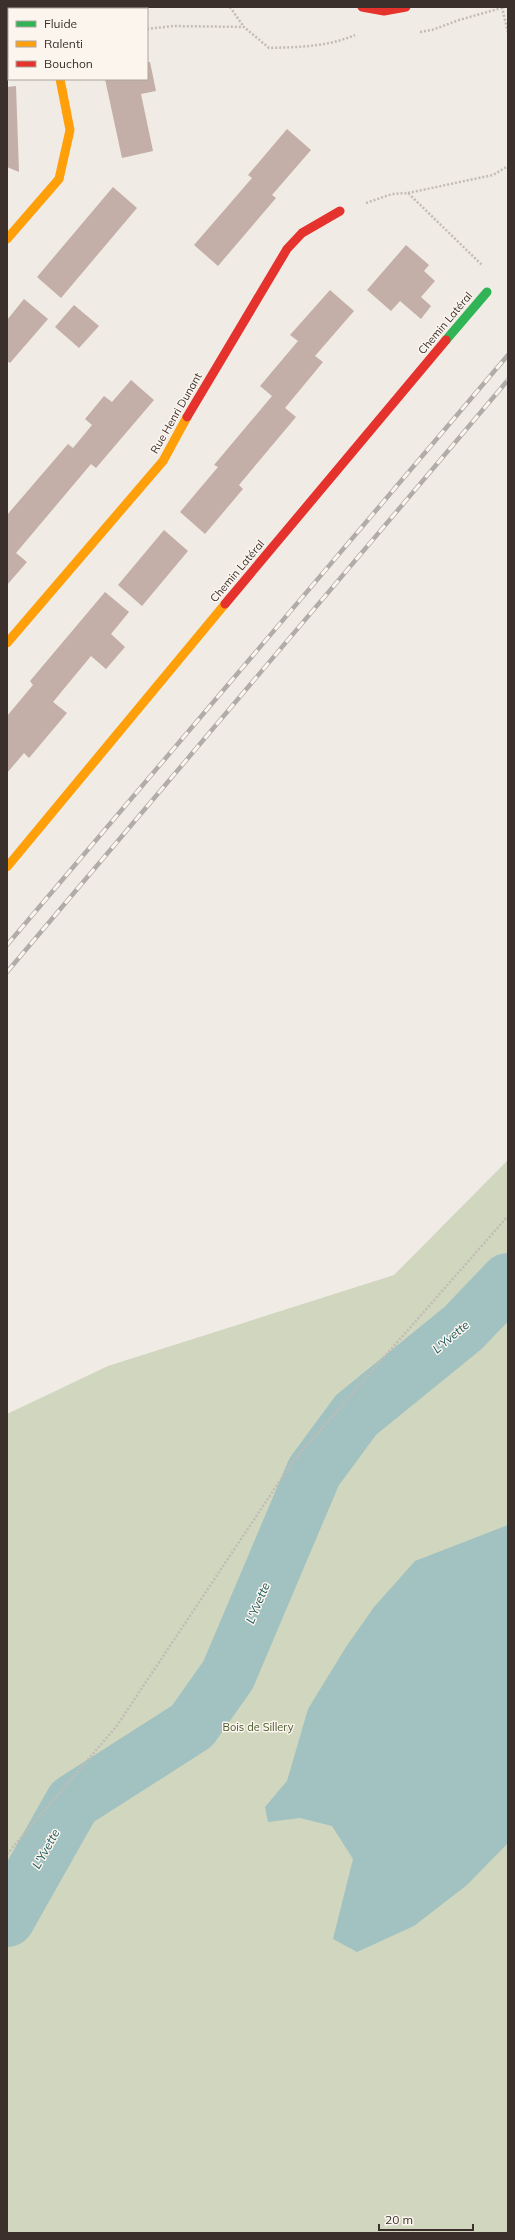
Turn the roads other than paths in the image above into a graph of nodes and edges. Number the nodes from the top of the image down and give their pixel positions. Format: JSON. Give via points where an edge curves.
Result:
{"nodes":[{"id":1,"x":406,"y":7,"type":"edge"},
{"id":2,"x":366,"y":9,"type":"edge"},
{"id":3,"x":60,"y":80,"type":"edge"},
{"id":4,"x":340,"y":211,"type":"road end"},
{"id":5,"x":7,"y":239,"type":"edge"},
{"id":6,"x":487,"y":292,"type":"dead end"},
{"id":7,"x":7,"y":643,"type":"edge"},
{"id":8,"x":7,"y":867,"type":"edge"}],
"edges":[{"from":1,"to":2,"type":"street","via":[[399,10]]},
{"from":3,"to":5,"type":"street","via":[[70,130],[59,179]]},
{"from":4,"to":7,"type":"street","name":"Rue Henri Dunant","via":[[302,233],[287,249],[163,461]]},
{"from":6,"to":8,"type":"street","name":"Chemin Latéral"}]}
